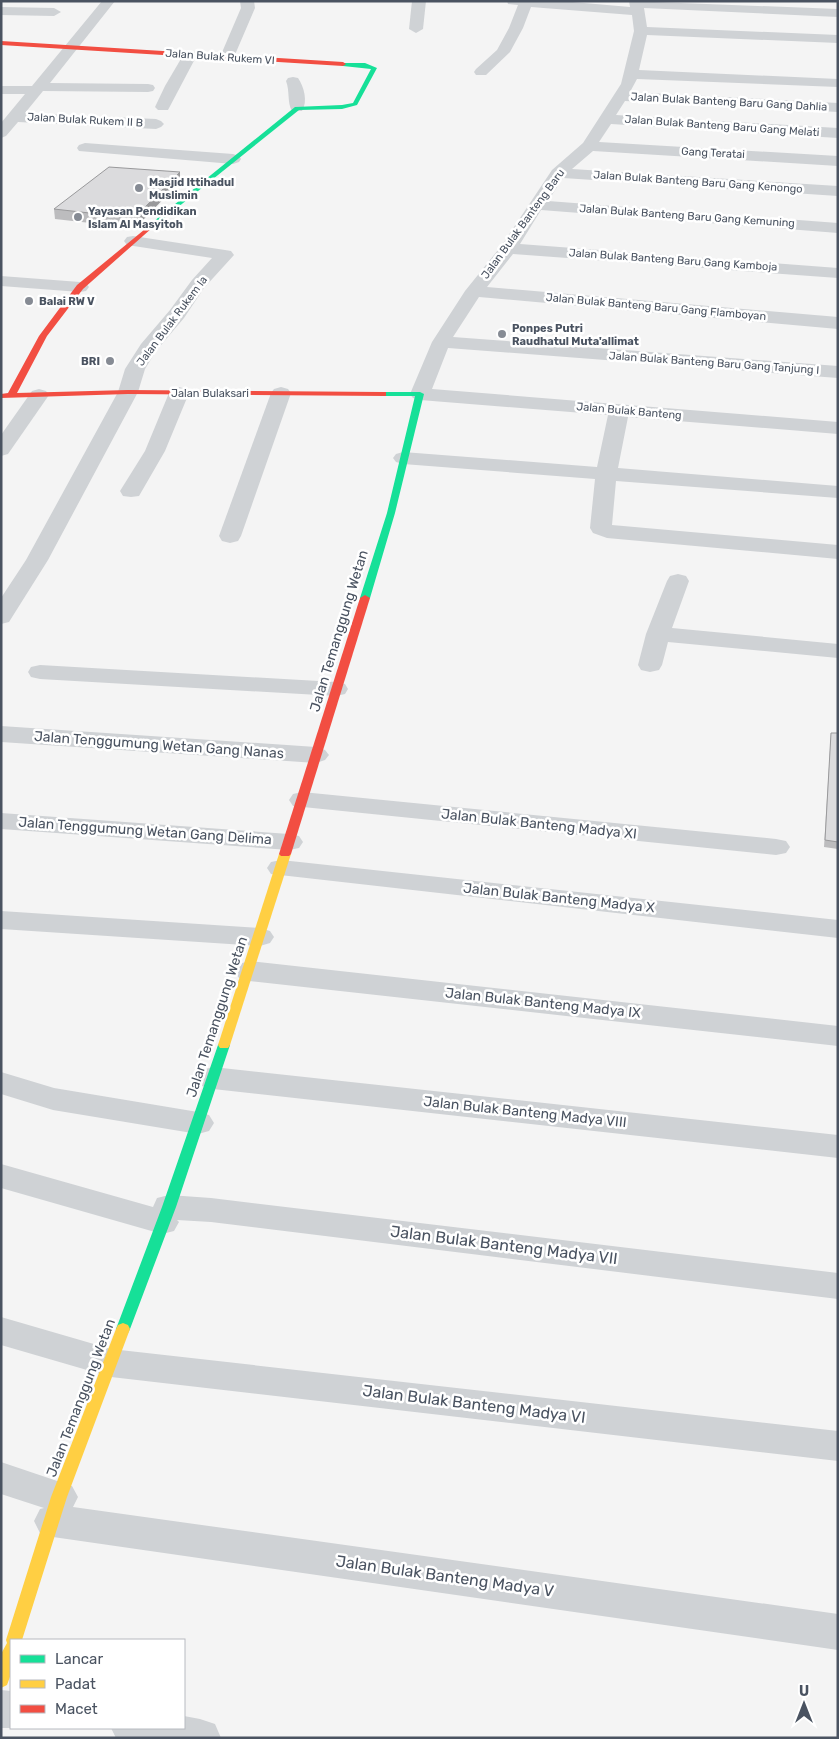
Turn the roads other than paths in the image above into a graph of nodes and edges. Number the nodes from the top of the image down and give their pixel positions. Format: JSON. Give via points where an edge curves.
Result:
{"nodes":[{"id":1,"x":109,"y":1,"type":"edge"},
{"id":2,"x":246,"y":1,"type":"edge"},
{"id":3,"x":418,"y":1,"type":"edge"},
{"id":4,"x":520,"y":2,"type":"edge"},
{"id":5,"x":635,"y":7,"type":"edge"},
{"id":6,"x":1,"y":11,"type":"edge"},
{"id":7,"x":54,"y":12,"type":"dead end"},
{"id":8,"x":838,"y":13,"type":"edge"},
{"id":9,"x":416,"y":29,"type":"dead end"},
{"id":10,"x":641,"y":31,"type":"junction"},
{"id":11,"x":838,"y":39,"type":"edge"},
{"id":12,"x":1,"y":43,"type":"edge"},
{"id":13,"x":72,"y":48,"type":"junction"},
{"id":14,"x":190,"y":55,"type":"junction"},
{"id":15,"x":227,"y":57,"type":"junction"},
{"id":16,"x":480,"y":72,"type":"dead end"},
{"id":17,"x":631,"y":74,"type":"junction"},
{"id":18,"x":293,"y":81,"type":"dead end"},
{"id":19,"x":838,"y":83,"type":"edge"},
{"id":20,"x":148,"y":88,"type":"dead end"},
{"id":21,"x":37,"y":89,"type":"junction"},
{"id":22,"x":1,"y":90,"type":"edge"},
{"id":23,"x":621,"y":96,"type":"junction"},
{"id":24,"x":162,"y":107,"type":"dead end"},
{"id":25,"x":297,"y":108,"type":"junction"},
{"id":26,"x":838,"y":108,"type":"edge"},
{"id":27,"x":14,"y":117,"type":"junction"},
{"id":28,"x":606,"y":119,"type":"junction"},
{"id":29,"x":156,"y":124,"type":"dead end"},
{"id":30,"x":1,"y":133,"type":"edge"},
{"id":31,"x":838,"y":133,"type":"edge"},
{"id":32,"x":589,"y":146,"type":"junction"},
{"id":33,"x":84,"y":148,"type":"dead end"},
{"id":34,"x":233,"y":159,"type":"junction"},
{"id":35,"x":838,"y":161,"type":"edge"},
{"id":36,"x":558,"y":173,"type":"junction"},
{"id":37,"x":838,"y":191,"type":"edge"},
{"id":38,"x":535,"y":205,"type":"junction"},
{"id":39,"x":838,"y":228,"type":"edge"},
{"id":40,"x":133,"y":241,"type":"junction"},
{"id":41,"x":508,"y":248,"type":"junction"},
{"id":42,"x":838,"y":273,"type":"edge"},
{"id":43,"x":1,"y":281,"type":"edge"},
{"id":44,"x":80,"y":287,"type":"junction"},
{"id":45,"x":474,"y":291,"type":"junction"},
{"id":46,"x":838,"y":323,"type":"edge"},
{"id":47,"x":441,"y":342,"type":"junction"},
{"id":48,"x":838,"y":372,"type":"edge"},
{"id":49,"x":128,"y":392,"type":"junction"},
{"id":50,"x":179,"y":392,"type":"junction"},
{"id":51,"x":281,"y":393,"type":"junction"},
{"id":52,"x":414,"y":394,"type":"junction"},
{"id":53,"x":39,"y":395,"type":"junction"},
{"id":54,"x":6,"y":396,"type":"edge"},
{"id":55,"x":619,"y":411,"type":"junction"},
{"id":56,"x":838,"y":428,"type":"edge"},
{"id":57,"x":1,"y":450,"type":"edge"},
{"id":58,"x":403,"y":458,"type":"junction"},
{"id":59,"x":606,"y":475,"type":"junction"},
{"id":60,"x":131,"y":491,"type":"dead end"},
{"id":61,"x":838,"y":492,"type":"edge"},
{"id":62,"x":230,"y":536,"type":"dead end"},
{"id":63,"x":838,"y":552,"type":"edge"},
{"id":64,"x":678,"y":581,"type":"dead end"},
{"id":65,"x":1,"y":617,"type":"edge"},
{"id":66,"x":658,"y":634,"type":"junction"},
{"id":67,"x":838,"y":652,"type":"edge"},
{"id":68,"x":650,"y":665,"type":"dead end"},
{"id":69,"x":40,"y":672,"type":"dead end"},
{"id":70,"x":336,"y":689,"type":"junction"},
{"id":71,"x":1,"y":734,"type":"edge"},
{"id":72,"x":316,"y":755,"type":"junction"},
{"id":73,"x":302,"y":800,"type":"junction"},
{"id":74,"x":1,"y":820,"type":"edge"},
{"id":75,"x":289,"y":842,"type":"junction"},
{"id":76,"x":776,"y":847,"type":"dead end"},
{"id":77,"x":281,"y":868,"type":"junction"},
{"id":78,"x":1,"y":920,"type":"edge"},
{"id":79,"x":838,"y":929,"type":"edge"},
{"id":80,"x":260,"y":937,"type":"junction"},
{"id":81,"x":249,"y":971,"type":"junction"},
{"id":82,"x":838,"y":1036,"type":"edge"},
{"id":83,"x":213,"y":1078,"type":"junction"},
{"id":84,"x":1,"y":1083,"type":"edge"},
{"id":85,"x":179,"y":1120,"type":"junction"},
{"id":86,"x":838,"y":1147,"type":"edge"},
{"id":87,"x":1,"y":1176,"type":"edge"},
{"id":88,"x":153,"y":1215,"type":"junction"},
{"id":89,"x":838,"y":1286,"type":"edge"},
{"id":90,"x":1,"y":1331,"type":"edge"},
{"id":91,"x":97,"y":1359,"type":"junction"},
{"id":92,"x":838,"y":1446,"type":"edge"},
{"id":93,"x":35,"y":1493,"type":"edge"},
{"id":94,"x":12,"y":1632,"type":"edge"},
{"id":95,"x":838,"y":1632,"type":"edge"},
{"id":96,"x":10,"y":1641,"type":"edge"},
{"id":97,"x":1,"y":1680,"type":"edge"},
{"id":98,"x":139,"y":1729,"type":"edge"},
{"id":99,"x":200,"y":1738,"type":"edge"}],
"edges":[{"from":1,"to":13,"type":"street"},
{"from":2,"to":15,"type":"street","via":[[248,8]]},
{"from":3,"to":9,"type":"street"},
{"from":4,"to":5,"type":"street","via":[[609,10]]},
{"from":4,"to":16,"type":"street","via":[[516,28],[503,52]]},
{"from":5,"to":8,"type":"street"},
{"from":5,"to":10,"type":"street","name":"Jalan Bulak Banteng Baru"},
{"from":6,"to":7,"type":"street"},
{"from":10,"to":11,"type":"street"},
{"from":10,"to":17,"type":"street","name":"Jalan Bulak Banteng Baru"},
{"from":12,"to":13,"type":"street","name":"Jalan Bulak Rukem VI"},
{"from":13,"to":14,"type":"street","name":"Jalan Bulak Rukem VI"},
{"from":13,"to":21,"type":"street"},
{"from":14,"to":15,"type":"street","name":"Jalan Bulak Rukem VI"},
{"from":14,"to":24,"type":"street"},
{"from":15,"to":25,"type":"street","name":"Jalan Bulak Rukem VI","via":[[374,68],[355,104]]},
{"from":17,"to":19,"type":"street"},
{"from":17,"to":23,"type":"street","name":"Jalan Bulak Banteng Baru"},
{"from":18,"to":25,"type":"street"},
{"from":20,"to":21,"type":"street","name":"Jalan Bulak Rukem II B"},
{"from":21,"to":22,"type":"street","name":"Jalan Bulak Rukem II B"},
{"from":21,"to":27,"type":"street"},
{"from":23,"to":26,"type":"street","name":"Jalan Bulak Banteng Baru Gang Dahlia"},
{"from":23,"to":28,"type":"street","name":"Jalan Bulak Banteng Baru"},
{"from":25,"to":34,"type":"street"},
{"from":27,"to":29,"type":"street","name":"Jalan Bulak Rukem II B"},
{"from":27,"to":30,"type":"street"},
{"from":28,"to":31,"type":"street","name":"Jalan Bulak Banteng Baru Gang Melati"},
{"from":28,"to":32,"type":"street","name":"Jalan Bulak Banteng Baru"},
{"from":32,"to":35,"type":"street","name":"Gang Teratai"},
{"from":32,"to":36,"type":"street","name":"Jalan Bulak Banteng Baru"},
{"from":33,"to":34,"type":"street"},
{"from":34,"to":40,"type":"street"},
{"from":36,"to":37,"type":"street","name":"Jalan Bulak Banteng Baru Gang Kenongo"},
{"from":36,"to":38,"type":"street","name":"Jalan Bulak Banteng Baru"},
{"from":38,"to":39,"type":"street","name":"Jalan Bulak Banteng Baru Gang Kemuning"},
{"from":38,"to":41,"type":"street","name":"Jalan Bulak Banteng Baru"},
{"from":40,"to":44,"type":"street"},
{"from":40,"to":49,"type":"street","name":"Jalan Bulak Rukem Ia","via":[[225,255],[148,348],[135,368]]},
{"from":41,"to":42,"type":"street","name":"Jalan Bulak Banteng Baru Gang Kamboja"},
{"from":41,"to":45,"type":"street","name":"Jalan Bulak Banteng Baru"},
{"from":43,"to":44,"type":"street"},
{"from":44,"to":54,"type":"street","via":[[43,336]]},
{"from":45,"to":46,"type":"street","name":"Jalan Bulak Banteng Baru Gang Flamboyan"},
{"from":45,"to":47,"type":"street","name":"Jalan Bulak Banteng Baru"},
{"from":47,"to":48,"type":"street","name":"Jalan Bulak Banteng Baru Gang Tanjung I"},
{"from":47,"to":52,"type":"street","name":"Jalan Bulak Banteng Baru"},
{"from":49,"to":50,"type":"street","name":"Jalan Bulaksari"},
{"from":49,"to":53,"type":"street","name":"Jalan Bulaksari"},
{"from":49,"to":65,"type":"street","name":"Jalan Bulak Rukem Ia","via":[[37,560]]},
{"from":50,"to":51,"type":"street","name":"Jalan Bulaksari"},
{"from":50,"to":60,"type":"street","via":[[155,451]]},
{"from":51,"to":52,"type":"street","name":"Jalan Bulaksari"},
{"from":51,"to":62,"type":"street"},
{"from":52,"to":55,"type":"street","name":"Jalan Bulak Banteng"},
{"from":52,"to":58,"type":"street","name":"Jalan Temanggung Wetan"},
{"from":53,"to":54,"type":"street","name":"Jalan Bulaksari"},
{"from":53,"to":57,"type":"street"},
{"from":55,"to":56,"type":"street","name":"Jalan Bulak Banteng"},
{"from":55,"to":59,"type":"street"},
{"from":58,"to":59,"type":"street"},
{"from":58,"to":70,"type":"street","name":"Jalan Temanggung Wetan","via":[[391,513]]},
{"from":59,"to":61,"type":"street"},
{"from":59,"to":63,"type":"street","via":[[602,528],[607,531]]},
{"from":64,"to":66,"type":"street"},
{"from":66,"to":67,"type":"street"},
{"from":66,"to":68,"type":"street"},
{"from":69,"to":70,"type":"street"},
{"from":70,"to":72,"type":"street","name":"Jalan Temanggung Wetan"},
{"from":71,"to":72,"type":"street","name":"Jalan Tenggumung Wetan Gang Nanas"},
{"from":72,"to":73,"type":"street","name":"Jalan Temanggung Wetan"},
{"from":73,"to":75,"type":"street","name":"Jalan Temanggung Wetan"},
{"from":73,"to":76,"type":"street","name":"Jalan Bulak Banteng Madya XI"},
{"from":74,"to":75,"type":"street","name":"Jalan Tenggumung Wetan Gang Delima"},
{"from":75,"to":77,"type":"street","name":"Jalan Temanggung Wetan"},
{"from":77,"to":79,"type":"street","name":"Jalan Bulak Banteng Madya X"},
{"from":77,"to":80,"type":"street","name":"Jalan Temanggung Wetan"},
{"from":78,"to":80,"type":"street"},
{"from":80,"to":81,"type":"street","name":"Jalan Temanggung Wetan"},
{"from":81,"to":82,"type":"street","name":"Jalan Bulak Banteng Madya IX"},
{"from":81,"to":83,"type":"street","name":"Jalan Temanggung Wetan"},
{"from":83,"to":85,"type":"street","name":"Jalan Temanggung Wetan"},
{"from":83,"to":86,"type":"street","name":"Jalan Bulak Banteng Madya VIII"},
{"from":84,"to":85,"type":"street","via":[[52,1099]]},
{"from":85,"to":88,"type":"street","name":"Jalan Temanggung Wetan"},
{"from":87,"to":88,"type":"street","name":"Jalan Bulak Banteng Madya VII"},
{"from":88,"to":89,"type":"street","name":"Jalan Bulak Banteng Madya VII","via":[[211,1210]]},
{"from":88,"to":91,"type":"street","name":"Jalan Temanggung Wetan"},
{"from":90,"to":91,"type":"street","name":"Jalan Bulak Banteng Madya VI"},
{"from":91,"to":92,"type":"street","name":"Jalan Bulak Banteng Madya VI"},
{"from":91,"to":93,"type":"street","name":"Jalan Temanggung Wetan"},
{"from":93,"to":94,"type":"street","name":"Jalan Temanggung Wetan"},
{"from":93,"to":95,"type":"street","name":"Jalan Bulak Banteng Madya V"},
{"from":96,"to":97,"type":"street","name":"Jalan Temanggung Wetan"},
{"from":98,"to":99,"type":"street"}]}
